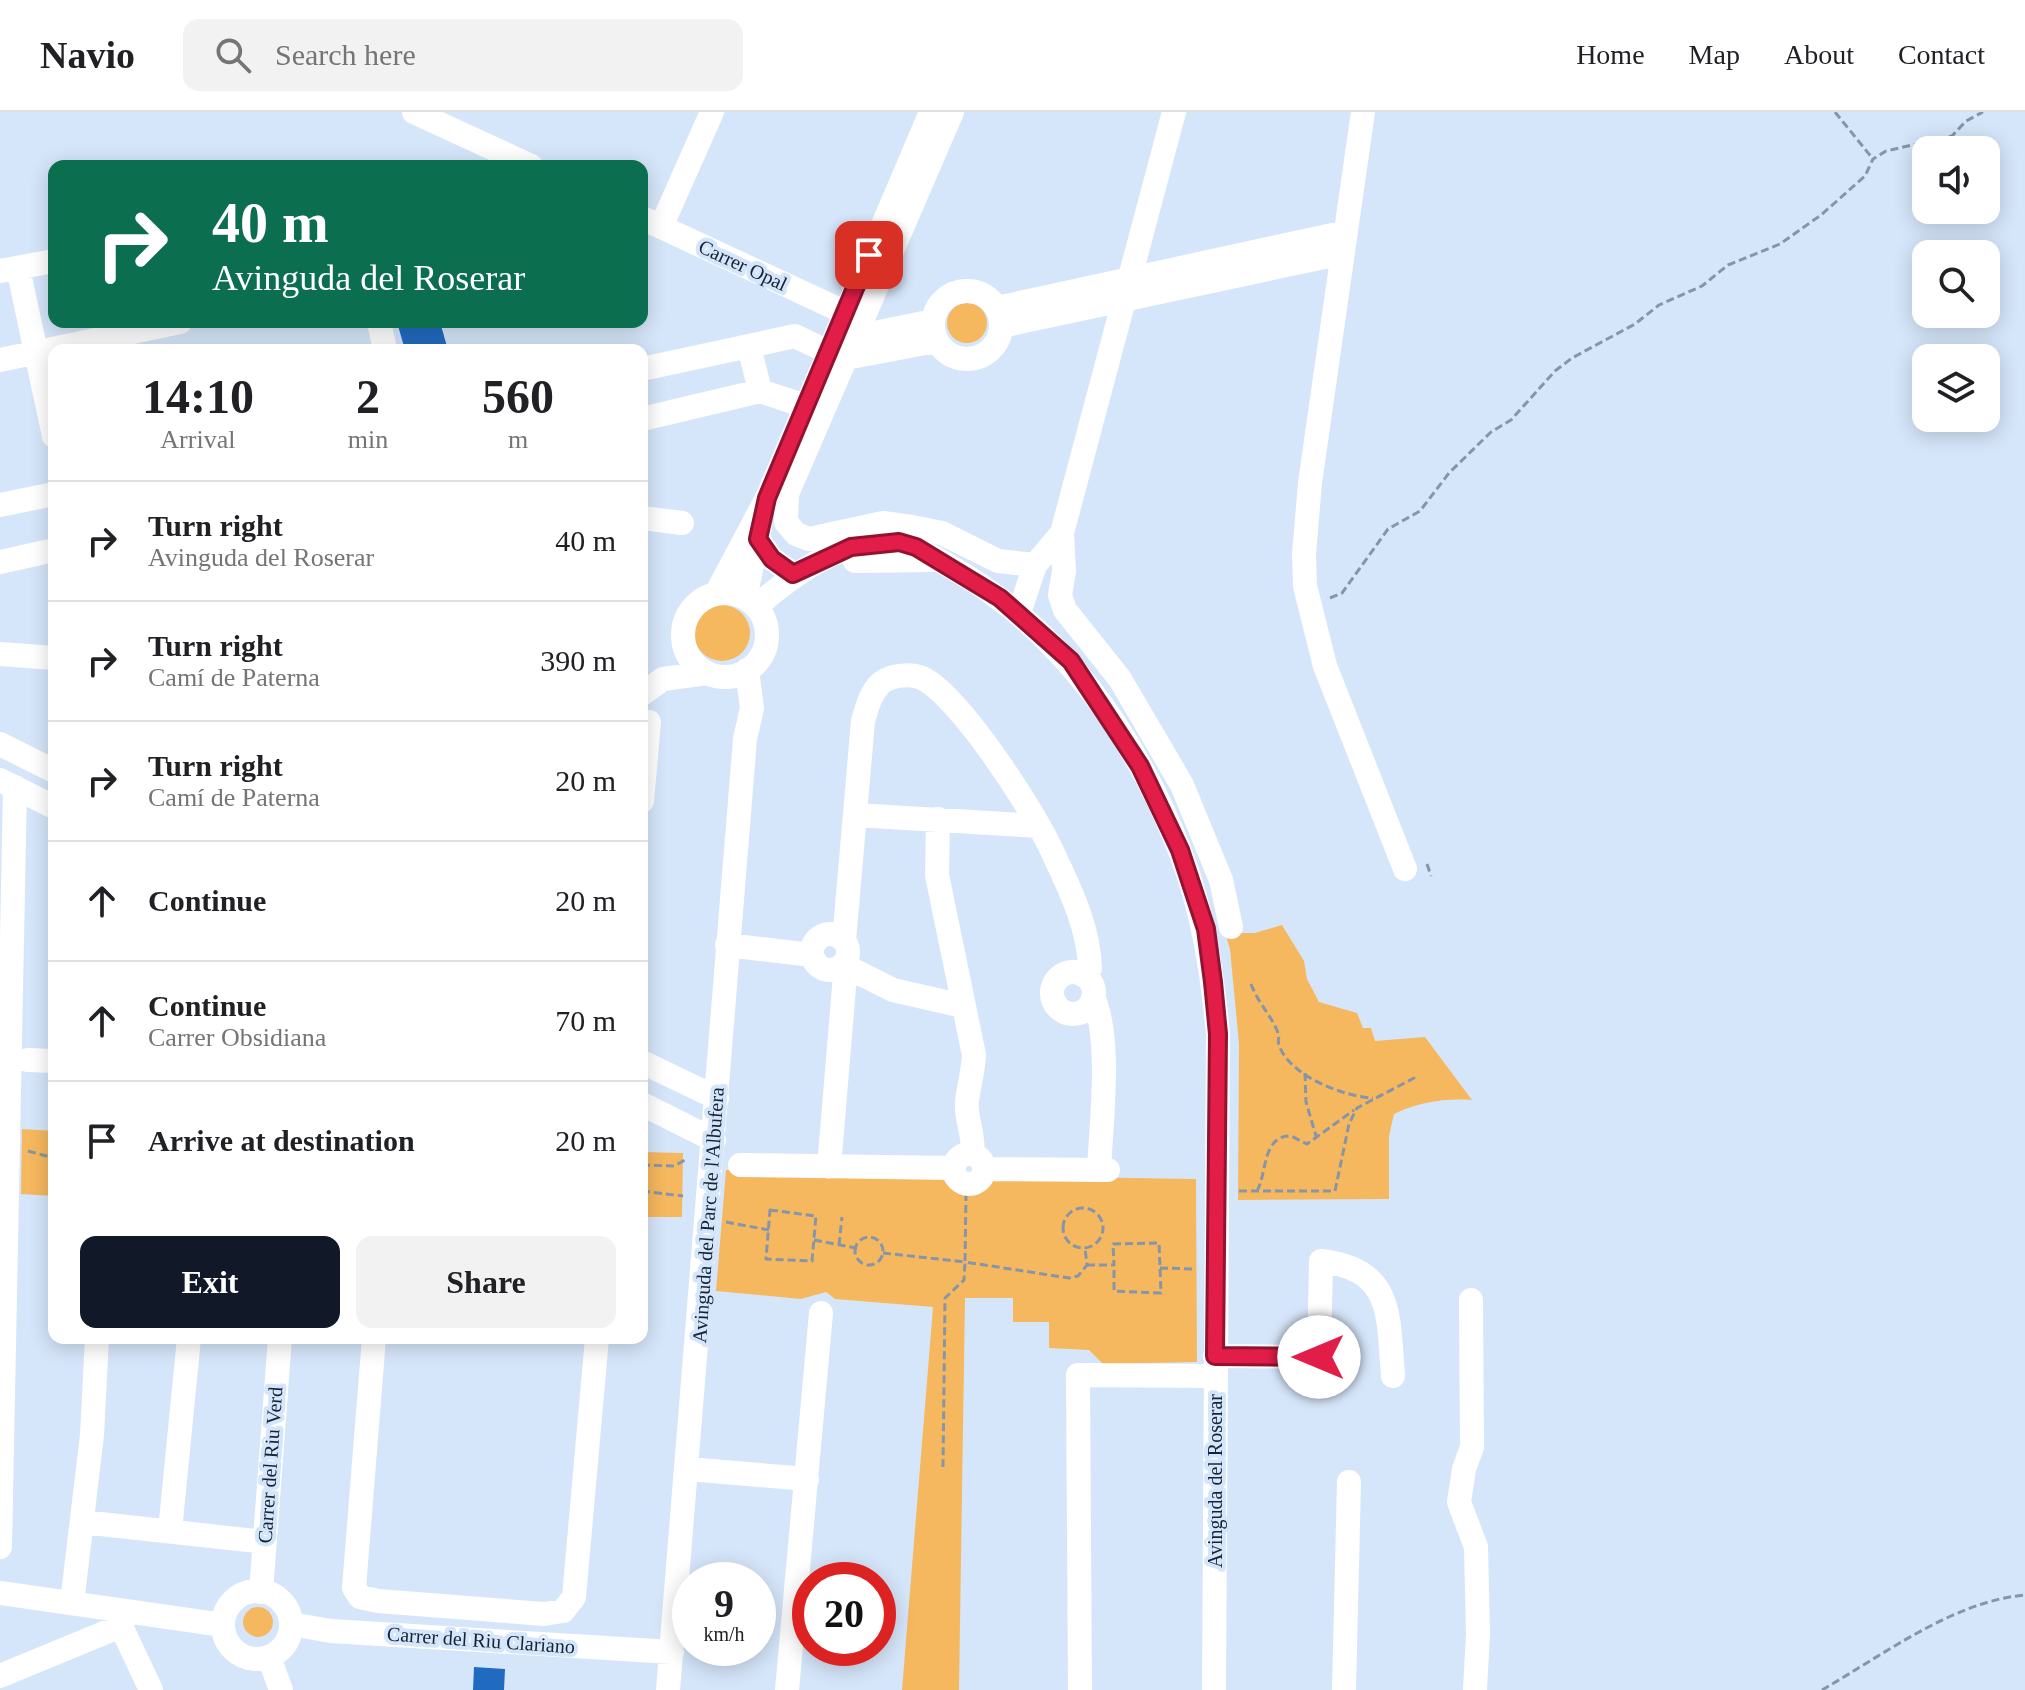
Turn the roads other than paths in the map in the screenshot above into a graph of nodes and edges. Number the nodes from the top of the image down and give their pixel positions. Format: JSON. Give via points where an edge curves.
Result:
{"nodes":[{"id":1,"x":414,"y":112,"type":"edge"},
{"id":2,"x":712,"y":112,"type":"edge"},
{"id":3,"x":931,"y":112,"type":"edge"},
{"id":4,"x":952,"y":112,"type":"edge"},
{"id":5,"x":1174,"y":112,"type":"edge"},
{"id":6,"x":1363,"y":112,"type":"edge"},
{"id":7,"x":518,"y":160,"type":"edge"},
{"id":8,"x":651,"y":222,"type":"edge"},
{"id":9,"x":1344,"y":243,"type":"junction"},
{"id":10,"x":48,"y":262,"type":"edge"},
{"id":11,"x":9,"y":270,"type":"edge"},
{"id":12,"x":1126,"y":289,"type":"junction"},
{"id":13,"x":844,"y":312,"type":"junction"},
{"id":14,"x":999,"y":317,"type":"junction"},
{"id":15,"x":151,"y":328,"type":"edge"},
{"id":16,"x":934,"y":331,"type":"junction"},
{"id":17,"x":75,"y":344,"type":"edge"},
{"id":18,"x":749,"y":346,"type":"junction"},
{"id":19,"x":843,"y":349,"type":"junction"},
{"id":20,"x":48,"y":350,"type":"edge"},
{"id":21,"x":37,"y":352,"type":"junction"},
{"id":22,"x":0,"y":360,"type":"edge"},
{"id":23,"x":648,"y":368,"type":"edge"},
{"id":24,"x":760,"y":391,"type":"junction"},
{"id":25,"x":48,"y":406,"type":"edge"},
{"id":26,"x":805,"y":406,"type":"junction"},
{"id":27,"x":648,"y":418,"type":"edge"},
{"id":28,"x":48,"y":495,"type":"edge"},
{"id":29,"x":767,"y":498,"type":"junction"},
{"id":30,"x":0,"y":505,"type":"edge"},
{"id":31,"x":648,"y":519,"type":"edge"},
{"id":32,"x":682,"y":523,"type":"dead end"},
{"id":33,"x":1062,"y":533,"type":"junction"},
{"id":34,"x":758,"y":539,"type":"junction"},
{"id":35,"x":48,"y":551,"type":"edge"},
{"id":36,"x":936,"y":559,"type":"junction"},
{"id":37,"x":0,"y":562,"type":"edge"},
{"id":38,"x":1035,"y":565,"type":"junction"},
{"id":39,"x":793,"y":574,"type":"junction"},
{"id":40,"x":716,"y":594,"type":"junction"},
{"id":41,"x":756,"y":610,"type":"junction"},
{"id":42,"x":1019,"y":613,"type":"junction"},
{"id":43,"x":683,"y":636,"type":"junction"},
{"id":44,"x":0,"y":654,"type":"edge"},
{"id":45,"x":48,"y":658,"type":"edge"},
{"id":46,"x":747,"y":670,"type":"junction"},
{"id":47,"x":714,"y":675,"type":"junction"},
{"id":48,"x":663,"y":679,"type":"junction"},
{"id":49,"x":648,"y":690,"type":"edge"},
{"id":50,"x":649,"y":722,"type":"dead end"},
{"id":51,"x":648,"y":733,"type":"edge"},
{"id":52,"x":745,"y":739,"type":"junction"},
{"id":53,"x":0,"y":744,"type":"edge"},
{"id":54,"x":48,"y":768,"type":"edge"},
{"id":55,"x":8,"y":783,"type":"edge"},
{"id":56,"x":48,"y":804,"type":"edge"},
{"id":57,"x":856,"y":815,"type":"junction"},
{"id":58,"x":938,"y":819,"type":"junction"},
{"id":59,"x":1039,"y":826,"type":"junction"},
{"id":60,"x":1415,"y":865,"type":"road end"},
{"id":61,"x":1231,"y":927,"type":"dead end"},
{"id":62,"x":727,"y":945,"type":"junction"},
{"id":63,"x":842,"y":958,"type":"junction"},
{"id":64,"x":1089,"y":986,"type":"junction"},
{"id":65,"x":963,"y":1006,"type":"junction"},
{"id":66,"x":1072,"y":1014,"type":"junction"},
{"id":67,"x":1102,"y":1058,"type":"junction"},
{"id":68,"x":28,"y":1060,"type":"dead end"},
{"id":69,"x":48,"y":1061,"type":"edge"},
{"id":70,"x":648,"y":1065,"type":"edge"},
{"id":71,"x":717,"y":1098,"type":"junction"},
{"id":72,"x":648,"y":1107,"type":"edge"},
{"id":73,"x":714,"y":1140,"type":"junction"},
{"id":74,"x":970,"y":1164,"type":"junction"},
{"id":75,"x":740,"y":1165,"type":"dead end"},
{"id":76,"x":829,"y":1167,"type":"junction"},
{"id":77,"x":1471,"y":1300,"type":"dead end"},
{"id":78,"x":821,"y":1313,"type":"dead end"},
{"id":79,"x":97,"y":1344,"type":"edge"},
{"id":80,"x":188,"y":1344,"type":"edge"},
{"id":81,"x":280,"y":1344,"type":"edge"},
{"id":82,"x":374,"y":1344,"type":"edge"},
{"id":83,"x":596,"y":1344,"type":"edge"},
{"id":84,"x":1215,"y":1366,"type":"junction"},
{"id":85,"x":1393,"y":1376,"type":"dead end"},
{"id":86,"x":688,"y":1469,"type":"junction"},
{"id":87,"x":807,"y":1479,"type":"junction"},
{"id":88,"x":1349,"y":1482,"type":"dead end"},
{"id":89,"x":82,"y":1522,"type":"junction"},
{"id":90,"x":170,"y":1531,"type":"junction"},
{"id":91,"x":265,"y":1542,"type":"junction"},
{"id":92,"x":0,"y":1547,"type":"edge"},
{"id":93,"x":680,"y":1562,"type":"edge"},
{"id":94,"x":261,"y":1592,"type":"junction"},
{"id":95,"x":0,"y":1593,"type":"edge"},
{"id":96,"x":72,"y":1603,"type":"junction"},
{"id":97,"x":464,"y":1609,"type":"junction"},
{"id":98,"x":122,"y":1618,"type":"junction"},
{"id":99,"x":291,"y":1624,"type":"junction"},
{"id":100,"x":223,"y":1625,"type":"junction"},
{"id":101,"x":464,"y":1639,"type":"junction"},
{"id":102,"x":672,"y":1652,"type":"joint"},
{"id":103,"x":269,"y":1657,"type":"junction"},
{"id":104,"x":0,"y":1676,"type":"edge"},
{"id":105,"x":151,"y":1690,"type":"edge"},
{"id":106,"x":281,"y":1690,"type":"edge"},
{"id":107,"x":668,"y":1690,"type":"edge"},
{"id":108,"x":787,"y":1690,"type":"edge"},
{"id":109,"x":1080,"y":1690,"type":"edge"},
{"id":110,"x":1214,"y":1690,"type":"edge"},
{"id":111,"x":1344,"y":1690,"type":"edge"},
{"id":112,"x":1475,"y":1690,"type":"edge"}],
"edges":[{"from":1,"to":7,"type":"street"},
{"from":2,"to":8,"type":"street"},
{"from":3,"to":13,"type":"street"},
{"from":4,"to":19,"type":"street"},
{"from":5,"to":12,"type":"street"},
{"from":6,"to":9,"type":"street"},
{"from":8,"to":13,"type":"street","name":"Carrer Opal"},
{"from":9,"to":12,"type":"street"},
{"from":9,"to":60,"type":"street","via":[[1310,483],[1305,586],[1325,666]]},
{"from":10,"to":11,"type":"street"},
{"from":11,"to":21,"type":"street"},
{"from":12,"to":14,"type":"street"},
{"from":12,"to":33,"type":"street"},
{"from":13,"to":19,"type":"street"},
{"from":14,"to":16,"type":"street","via":[[981,294],[960,291],[942,302]]},
{"from":14,"to":16,"type":"street","via":[[993,347],[974,359],[952,356]]},
{"from":15,"to":17,"type":"street"},
{"from":16,"to":19,"type":"street"},
{"from":18,"to":19,"type":"street","via":[[795,336]]},
{"from":18,"to":23,"type":"street"},
{"from":18,"to":24,"type":"street"},
{"from":19,"to":26,"type":"street"},
{"from":19,"to":38,"type":"street","via":[[787,494],[786,522],[796,534],[809,539],[883,523],[942,533],[998,561]]},
{"from":20,"to":21,"type":"street"},
{"from":21,"to":22,"type":"street"},
{"from":21,"to":25,"type":"street"},
{"from":24,"to":26,"type":"street"},
{"from":24,"to":27,"type":"street"},
{"from":26,"to":29,"type":"street"},
{"from":28,"to":30,"type":"street"},
{"from":29,"to":34,"type":"street"},
{"from":29,"to":40,"type":"street"},
{"from":31,"to":32,"type":"street"},
{"from":33,"to":38,"type":"street"},
{"from":33,"to":61,"type":"street","via":[[1060,595],[1065,610],[1120,679],[1182,785],[1221,880]]},
{"from":34,"to":39,"type":"street","via":[[772,559]]},
{"from":34,"to":41,"type":"street"},
{"from":35,"to":37,"type":"street"},
{"from":36,"to":39,"type":"street","name":"Avinguda del Roserar","via":[[899,542],[851,547]]},
{"from":36,"to":41,"type":"street","via":[[848,562],[802,581],[778,606]]},
{"from":36,"to":42,"type":"street","name":"Avinguda del Roserar"},
{"from":38,"to":42,"type":"street"},
{"from":39,"to":41,"type":"street","name":"Avinguda del Roserar"},
{"from":40,"to":41,"type":"street"},
{"from":40,"to":43,"type":"street","via":[[692,609]]},
{"from":41,"to":46,"type":"street","via":[[765,648]]},
{"from":42,"to":84,"type":"street","name":"Avinguda del Roserar","via":[[1071,661],[1140,766],[1180,850],[1206,929],[1218,1034]]},
{"from":43,"to":47,"type":"street","via":[[687,652]]},
{"from":43,"to":48,"type":"street"},
{"from":44,"to":45,"type":"street"},
{"from":46,"to":47,"type":"street"},
{"from":46,"to":52,"type":"street","name":"Avinguda del Parc de l'Albufera","via":[[752,708]]},
{"from":47,"to":48,"type":"street"},
{"from":47,"to":52,"type":"street","name":"Avinguda del Parc de l'Albufera","via":[[738,705]]},
{"from":48,"to":49,"type":"street"},
{"from":50,"to":51,"type":"street"},
{"from":52,"to":62,"type":"street","name":"Avinguda del Parc de l'Albufera"},
{"from":53,"to":54,"type":"street"},
{"from":55,"to":56,"type":"street"},
{"from":55,"to":92,"type":"street"},
{"from":57,"to":58,"type":"street"},
{"from":57,"to":59,"type":"street","via":[[863,721],[872,695],[882,682],[907,676],[928,682],[955,707]]},
{"from":57,"to":63,"type":"street"},
{"from":58,"to":59,"type":"street"},
{"from":58,"to":65,"type":"street","via":[[937,875]]},
{"from":59,"to":64,"type":"street","via":[[1089,946]]},
{"from":62,"to":63,"type":"street","via":[[812,955],[820,937],[832,934]]},
{"from":62,"to":71,"type":"street","name":"Avinguda del Parc de l'Albufera"},
{"from":63,"to":65,"type":"street","via":[[893,990]]},
{"from":63,"to":76,"type":"street","via":[[845,975]]},
{"from":64,"to":66,"type":"street","via":[[1084,1011]]},
{"from":64,"to":66,"type":"street","via":[[1068,972],[1054,985],[1055,1003]]},
{"from":64,"to":67,"type":"street","via":[[1099,1009]]},
{"from":65,"to":74,"type":"street","via":[[974,1055],[967,1102],[975,1136]]},
{"from":66,"to":67,"type":"street"},
{"from":67,"to":74,"type":"street","via":[[1103,1170]]},
{"from":68,"to":69,"type":"street"},
{"from":70,"to":71,"type":"street"},
{"from":71,"to":73,"type":"street","name":"Avinguda del Parc de l'Albufera"},
{"from":72,"to":73,"type":"street"},
{"from":73,"to":86,"type":"street","name":"Avinguda del Parc de l'Albufera"},
{"from":74,"to":76,"type":"street"},
{"from":75,"to":76,"type":"street"},
{"from":77,"to":112,"type":"street","via":[[1472,1447],[1459,1502],[1476,1547]]},
{"from":78,"to":87,"type":"street"},
{"from":79,"to":89,"type":"street"},
{"from":80,"to":90,"type":"street"},
{"from":81,"to":91,"type":"street","name":"Carrer del Riu Verd"},
{"from":82,"to":97,"type":"street","via":[[354,1588],[360,1597],[378,1601]]},
{"from":83,"to":97,"type":"street","via":[[574,1597],[563,1611],[544,1614]]},
{"from":84,"to":85,"type":"street","via":[[1319,1357],[1321,1261],[1347,1264],[1379,1288],[1388,1319]]},
{"from":84,"to":109,"type":"street","via":[[1078,1375]]},
{"from":84,"to":110,"type":"street","name":"Avinguda del Roserar"},
{"from":86,"to":87,"type":"street"},
{"from":86,"to":93,"type":"street","name":"Avinguda del Parc de l'Albufera"},
{"from":87,"to":108,"type":"street"},
{"from":88,"to":111,"type":"street"},
{"from":89,"to":90,"type":"street"},
{"from":89,"to":96,"type":"street"},
{"from":90,"to":91,"type":"street"},
{"from":91,"to":94,"type":"street","name":"Carrer del Riu Verd"},
{"from":94,"to":99,"type":"street","via":[[279,1599]]},
{"from":94,"to":100,"type":"street","via":[[239,1596]]},
{"from":95,"to":96,"type":"street"},
{"from":96,"to":98,"type":"street"},
{"from":97,"to":101,"type":"street"},
{"from":98,"to":100,"type":"street"},
{"from":98,"to":104,"type":"street"},
{"from":98,"to":105,"type":"street"},
{"from":99,"to":101,"type":"street","name":"Carrer del Riu Clariano"},
{"from":99,"to":103,"type":"street","via":[[285,1644]]},
{"from":100,"to":103,"type":"street","via":[[238,1653]]},
{"from":101,"to":102,"type":"street","name":"Carrer del Riu Clariano"},
{"from":102,"to":107,"type":"street","name":"Avinguda del Parc de l'Albufera"},
{"from":103,"to":106,"type":"street"}]}
